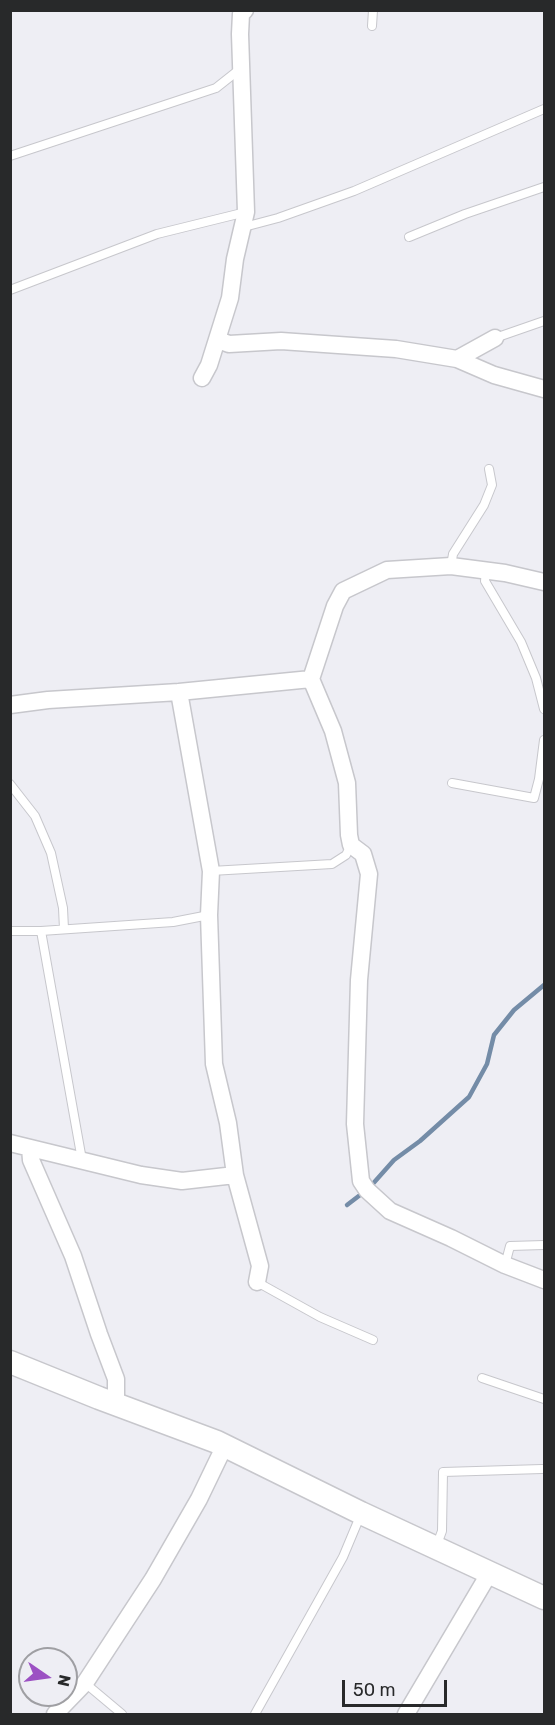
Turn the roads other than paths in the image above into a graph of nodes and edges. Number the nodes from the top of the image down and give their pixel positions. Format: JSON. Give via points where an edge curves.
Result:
{"nodes":[{"id":1,"x":245,"y":10,"type":"edge"},
{"id":2,"x":373,"y":10,"type":"edge"},
{"id":3,"x":372,"y":26,"type":"dead end"},
{"id":4,"x":241,"y":69,"type":"junction"},
{"id":5,"x":544,"y":109,"type":"edge"},
{"id":6,"x":10,"y":156,"type":"edge"},
{"id":7,"x":544,"y":187,"type":"edge"},
{"id":8,"x":245,"y":219,"type":"junction"},
{"id":9,"x":409,"y":237,"type":"dead end"},
{"id":10,"x":10,"y":290,"type":"edge"},
{"id":11,"x":544,"y":321,"type":"edge"},
{"id":12,"x":495,"y":338,"type":"joint"},
{"id":13,"x":218,"y":340,"type":"junction"},
{"id":14,"x":457,"y":359,"type":"junction"},
{"id":15,"x":202,"y":378,"type":"dead end"},
{"id":16,"x":544,"y":389,"type":"edge"},
{"id":17,"x":489,"y":469,"type":"dead end"},
{"id":18,"x":451,"y":566,"type":"junction"},
{"id":19,"x":486,"y":570,"type":"junction"},
{"id":20,"x":544,"y":582,"type":"edge"},
{"id":21,"x":311,"y":679,"type":"junction"},
{"id":22,"x":179,"y":692,"type":"junction"},
{"id":23,"x":10,"y":705,"type":"edge"},
{"id":24,"x":544,"y":709,"type":"edge"},
{"id":25,"x":544,"y":740,"type":"edge"},
{"id":26,"x":10,"y":783,"type":"edge"},
{"id":27,"x":452,"y":783,"type":"dead end"},
{"id":28,"x":351,"y":845,"type":"junction"},
{"id":29,"x":211,"y":871,"type":"junction"},
{"id":30,"x":208,"y":915,"type":"junction"},
{"id":31,"x":64,"y":929,"type":"junction"},
{"id":32,"x":10,"y":931,"type":"edge"},
{"id":33,"x":41,"y":931,"type":"junction"},
{"id":34,"x":10,"y":1143,"type":"edge"},
{"id":35,"x":30,"y":1148,"type":"junction"},
{"id":36,"x":82,"y":1160,"type":"junction"},
{"id":37,"x":235,"y":1175,"type":"junction"},
{"id":38,"x":544,"y":1245,"type":"edge"},
{"id":39,"x":505,"y":1265,"type":"junction"},
{"id":40,"x":544,"y":1280,"type":"edge"},
{"id":41,"x":257,"y":1282,"type":"joint"},
{"id":42,"x":373,"y":1340,"type":"dead end"},
{"id":43,"x":10,"y":1362,"type":"edge"},
{"id":44,"x":482,"y":1378,"type":"dead end"},
{"id":45,"x":544,"y":1399,"type":"edge"},
{"id":46,"x":116,"y":1404,"type":"junction"},
{"id":47,"x":225,"y":1445,"type":"junction"},
{"id":48,"x":542,"y":1469,"type":"dead end"},
{"id":49,"x":361,"y":1514,"type":"junction"},
{"id":50,"x":435,"y":1548,"type":"junction"},
{"id":51,"x":490,"y":1572,"type":"junction"},
{"id":52,"x":544,"y":1598,"type":"edge"},
{"id":53,"x":85,"y":1683,"type":"junction"},
{"id":54,"x":55,"y":1714,"type":"edge"},
{"id":55,"x":122,"y":1714,"type":"edge"},
{"id":56,"x":255,"y":1714,"type":"edge"},
{"id":57,"x":406,"y":1714,"type":"edge"}],
"edges":[{"from":1,"to":4,"type":"street","via":[[241,14]]},
{"from":2,"to":3,"type":"lane"},
{"from":4,"to":6,"type":"lane","via":[[216,88]]},
{"from":4,"to":8,"type":"street"},
{"from":5,"to":8,"type":"lane","via":[[354,191],[278,218]]},
{"from":7,"to":9,"type":"lane"},
{"from":8,"to":10,"type":"lane","via":[[157,234]]},
{"from":8,"to":13,"type":"street"},
{"from":11,"to":12,"type":"lane"},
{"from":12,"to":14,"type":"street"},
{"from":13,"to":14,"type":"street","via":[[229,344],[281,341],[375,348]]},
{"from":13,"to":15,"type":"street"},
{"from":14,"to":16,"type":"street","via":[[494,375]]},
{"from":17,"to":18,"type":"lane","via":[[492,485],[453,554]]},
{"from":18,"to":19,"type":"street"},
{"from":18,"to":21,"type":"street","via":[[387,570],[343,591]]},
{"from":19,"to":20,"type":"street"},
{"from":19,"to":24,"type":"lane","via":[[485,581],[521,642]]},
{"from":21,"to":22,"type":"street"},
{"from":21,"to":28,"type":"street","via":[[333,731],[347,783]]},
{"from":22,"to":23,"type":"street"},
{"from":22,"to":29,"type":"street"},
{"from":25,"to":27,"type":"lane","via":[[534,798]]},
{"from":26,"to":31,"type":"lane","via":[[35,816],[51,853]]},
{"from":28,"to":29,"type":"lane","via":[[346,855],[332,864]]},
{"from":28,"to":39,"type":"street","via":[[363,854],[369,874],[359,980],[355,1124],[361,1181],[390,1211]]},
{"from":29,"to":30,"type":"street"},
{"from":30,"to":31,"type":"lane","via":[[173,922]]},
{"from":30,"to":37,"type":"street","via":[[214,1064]]},
{"from":31,"to":33,"type":"lane"},
{"from":32,"to":33,"type":"lane"},
{"from":33,"to":36,"type":"lane"},
{"from":34,"to":35,"type":"street"},
{"from":35,"to":36,"type":"street"},
{"from":35,"to":46,"type":"street","via":[[31,1160],[72,1256],[116,1379]]},
{"from":36,"to":37,"type":"street","via":[[182,1181]]},
{"from":37,"to":41,"type":"street","via":[[260,1266]]},
{"from":38,"to":39,"type":"lane","via":[[510,1246]]},
{"from":39,"to":40,"type":"street"},
{"from":41,"to":42,"type":"lane","via":[[320,1317]]},
{"from":43,"to":46,"type":"street"},
{"from":44,"to":45,"type":"lane"},
{"from":46,"to":47,"type":"street"},
{"from":47,"to":49,"type":"street"},
{"from":47,"to":53,"type":"street","via":[[171,1550]]},
{"from":48,"to":50,"type":"lane","via":[[443,1472],[442,1531]]},
{"from":49,"to":50,"type":"street"},
{"from":49,"to":56,"type":"lane","via":[[343,1557]]},
{"from":50,"to":51,"type":"street"},
{"from":51,"to":52,"type":"street"},
{"from":51,"to":57,"type":"street"},
{"from":53,"to":54,"type":"street"},
{"from":53,"to":55,"type":"lane"}]}
